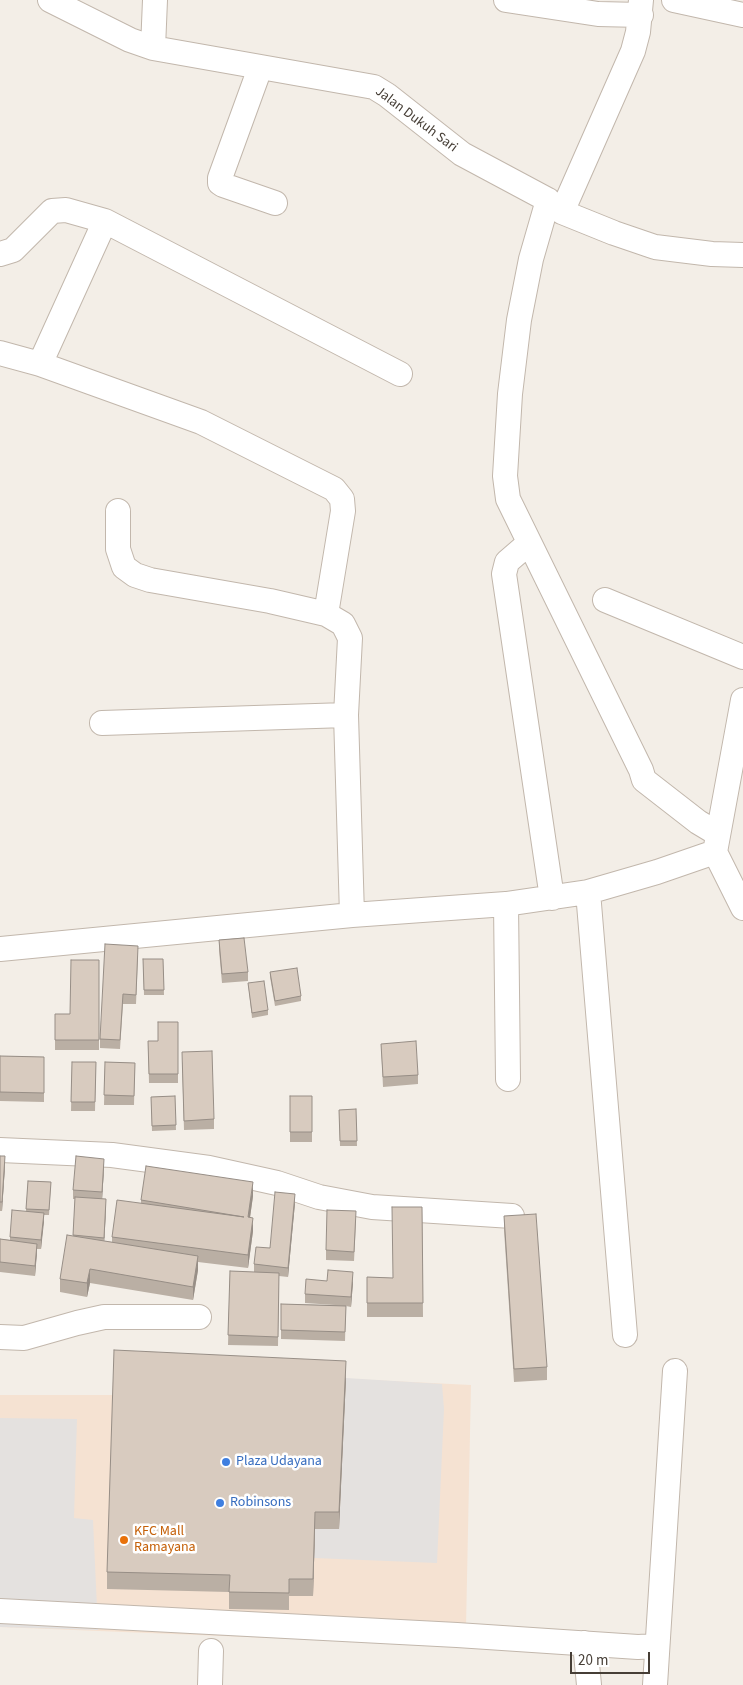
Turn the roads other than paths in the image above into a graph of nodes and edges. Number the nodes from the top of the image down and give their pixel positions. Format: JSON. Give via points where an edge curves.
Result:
{"nodes":[{"id":1,"x":50,"y":0,"type":"edge"},
{"id":2,"x":155,"y":0,"type":"edge"},
{"id":3,"x":506,"y":0,"type":"edge"},
{"id":4,"x":674,"y":0,"type":"edge"},
{"id":5,"x":641,"y":7,"type":"edge"},
{"id":6,"x":743,"y":15,"type":"edge"},
{"id":7,"x":153,"y":48,"type":"junction"},
{"id":8,"x":260,"y":68,"type":"junction"},
{"id":9,"x":275,"y":203,"type":"dead end"},
{"id":10,"x":555,"y":206,"type":"junction"},
{"id":11,"x":105,"y":221,"type":"junction"},
{"id":12,"x":0,"y":254,"type":"edge"},
{"id":13,"x":743,"y":255,"type":"edge"},
{"id":14,"x":0,"y":353,"type":"edge"},
{"id":15,"x":40,"y":364,"type":"junction"},
{"id":16,"x":400,"y":374,"type":"dead end"},
{"id":17,"x":118,"y":511,"type":"dead end"},
{"id":18,"x":529,"y":543,"type":"junction"},
{"id":19,"x":605,"y":600,"type":"dead end"},
{"id":20,"x":326,"y":614,"type":"junction"},
{"id":21,"x":743,"y":657,"type":"edge"},
{"id":22,"x":743,"y":700,"type":"edge"},
{"id":23,"x":346,"y":715,"type":"junction"},
{"id":24,"x":102,"y":723,"type":"dead end"},
{"id":25,"x":716,"y":843,"type":"junction"},
{"id":26,"x":588,"y":892,"type":"junction"},
{"id":27,"x":552,"y":898,"type":"junction"},
{"id":28,"x":506,"y":904,"type":"junction"},
{"id":29,"x":743,"y":908,"type":"edge"},
{"id":30,"x":352,"y":915,"type":"junction"},
{"id":31,"x":0,"y":949,"type":"edge"},
{"id":32,"x":508,"y":1079,"type":"dead end"},
{"id":33,"x":0,"y":1150,"type":"edge"},
{"id":34,"x":512,"y":1216,"type":"edge"},
{"id":35,"x":199,"y":1317,"type":"dead end"},
{"id":36,"x":625,"y":1334,"type":"dead end"},
{"id":37,"x":0,"y":1337,"type":"edge"},
{"id":38,"x":675,"y":1371,"type":"dead end"},
{"id":39,"x":0,"y":1611,"type":"edge"},
{"id":40,"x":585,"y":1643,"type":"junction"},
{"id":41,"x":656,"y":1646,"type":"junction"},
{"id":42,"x":211,"y":1651,"type":"dead end"},
{"id":43,"x":210,"y":1685,"type":"edge"},
{"id":44,"x":589,"y":1685,"type":"edge"},
{"id":45,"x":655,"y":1685,"type":"edge"}],
"edges":[{"from":1,"to":7,"type":"street","name":"Jalan Dukuh Sari"},
{"from":2,"to":7,"type":"street"},
{"from":3,"to":5,"type":"street","via":[[598,14]]},
{"from":4,"to":6,"type":"street"},
{"from":5,"to":10,"type":"street","via":[[633,50]]},
{"from":7,"to":8,"type":"street","name":"Jalan Dukuh Sari"},
{"from":8,"to":9,"type":"street","via":[[220,183]]},
{"from":8,"to":10,"type":"street","name":"Jalan Dukuh Sari","via":[[374,87],[462,154]]},
{"from":10,"to":13,"type":"street","name":"Jalan Dukuh Sari","via":[[614,233],[655,247]]},
{"from":10,"to":18,"type":"street","via":[[531,259],[510,394],[505,476],[508,498]]},
{"from":11,"to":12,"type":"street","via":[[66,210],[52,210],[12,250]]},
{"from":11,"to":15,"type":"street"},
{"from":11,"to":16,"type":"street"},
{"from":14,"to":15,"type":"street"},
{"from":15,"to":20,"type":"street","via":[[201,422],[334,489],[342,499],[344,511]]},
{"from":17,"to":20,"type":"street","via":[[118,549],[124,566],[135,575]]},
{"from":18,"to":25,"type":"street","via":[[644,780],[698,822]]},
{"from":18,"to":27,"type":"street","via":[[507,562],[504,574]]},
{"from":19,"to":21,"type":"street"},
{"from":20,"to":23,"type":"street","via":[[343,624],[350,638]]},
{"from":22,"to":25,"type":"street"},
{"from":23,"to":24,"type":"street"},
{"from":23,"to":30,"type":"street"},
{"from":25,"to":26,"type":"street","via":[[657,872]]},
{"from":25,"to":29,"type":"street"},
{"from":26,"to":27,"type":"street"},
{"from":26,"to":36,"type":"street"},
{"from":27,"to":28,"type":"street"},
{"from":28,"to":30,"type":"street"},
{"from":28,"to":32,"type":"street"},
{"from":30,"to":31,"type":"street"},
{"from":33,"to":34,"type":"street","via":[[112,1155],[208,1168],[372,1207]]},
{"from":35,"to":37,"type":"street","via":[[104,1317],[24,1338]]},
{"from":38,"to":41,"type":"street"},
{"from":39,"to":40,"type":"street","via":[[273,1619]]},
{"from":40,"to":41,"type":"street"},
{"from":40,"to":44,"type":"street"},
{"from":41,"to":45,"type":"street"},
{"from":42,"to":43,"type":"street"}]}
